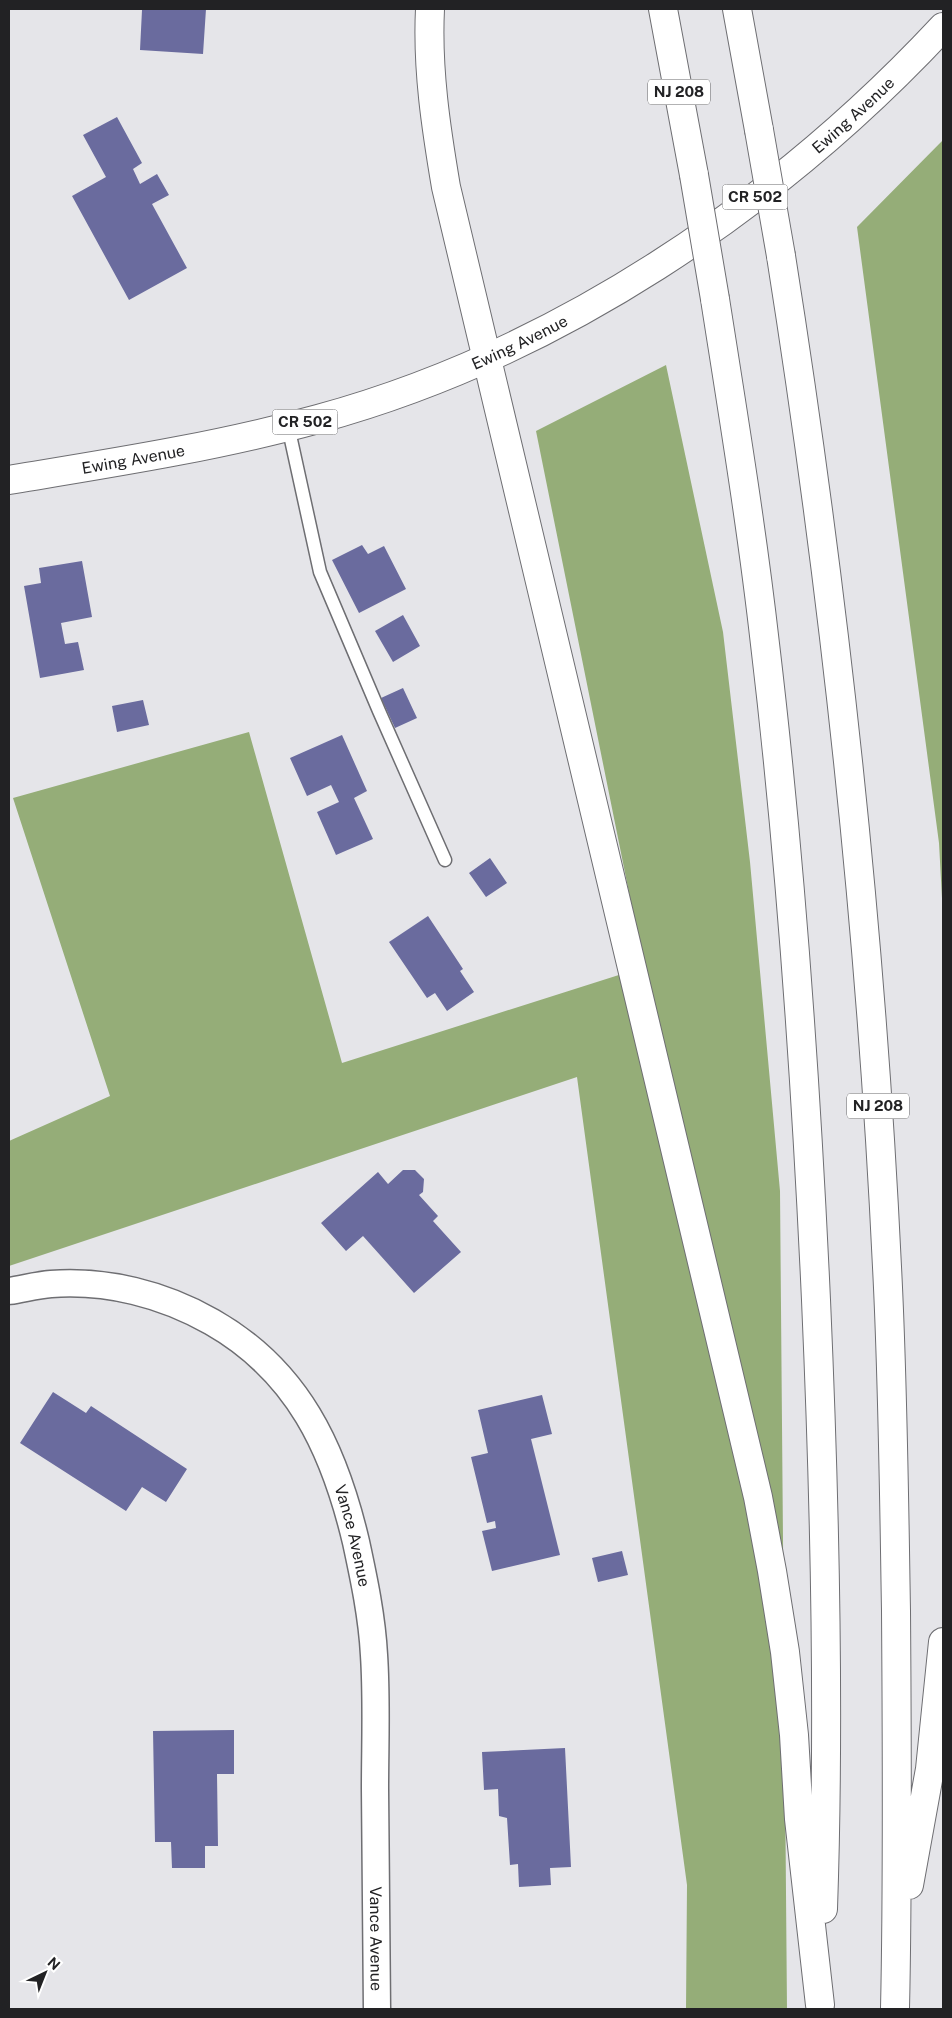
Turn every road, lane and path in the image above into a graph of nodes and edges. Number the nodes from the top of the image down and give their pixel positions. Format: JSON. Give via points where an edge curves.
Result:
{"nodes":[{"id":1,"x":430,"y":9,"type":"edge"},
{"id":2,"x":663,"y":9,"type":"edge"},
{"id":3,"x":737,"y":9,"type":"edge"},
{"id":4,"x":943,"y":27,"type":"edge"},
{"id":5,"x":486,"y":357,"type":"junction"},
{"id":6,"x":288,"y":426,"type":"junction"},
{"id":7,"x":9,"y":480,"type":"edge"},
{"id":8,"x":446,"y":860,"type":"dead end"},
{"id":9,"x":9,"y":1291,"type":"edge"},
{"id":10,"x":943,"y":1642,"type":"edge"},
{"id":11,"x":896,"y":1963,"type":"junction"},
{"id":12,"x":820,"y":2007,"type":"edge"},
{"id":13,"x":377,"y":2009,"type":"edge"},
{"id":14,"x":895,"y":2009,"type":"edge"}],
"edges":[{"from":1,"to":5,"type":"main road","via":[[431,80],[437,134],[446,187]]},
{"from":2,"to":12,"type":"main road","number":"NJ 208","bridge":true,"via":[[715,299],[765,642],[802,1029],[825,1512],[826,1715]]},
{"from":3,"to":11,"type":"main road","number":"NJ 208","bridge":true,"via":[[802,390],[835,637],[862,891],[887,1256],[892,1387]]},
{"from":4,"to":5,"type":"main road","name":"Ewing Avenue","number":"CR 502","via":[[826,141],[732,214],[632,280],[541,331]]},
{"from":5,"to":6,"type":"main road","name":"Ewing Avenue","number":"CR 502","via":[[379,400]]},
{"from":5,"to":12,"type":"main road","via":[[765,1534],[785,1652]]},
{"from":6,"to":7,"type":"main road","name":"Ewing Avenue","number":"CR 502","via":[[124,461]]},
{"from":6,"to":8,"type":"lane","via":[[320,572]]},
{"from":9,"to":13,"type":"street","name":"Vance Avenue","via":[[51,1284],[100,1284],[143,1292],[189,1309],[232,1333],[272,1368],[300,1402],[324,1444],[346,1502],[357,1548],[374,1656]]},
{"from":10,"to":11,"type":"main road","via":[[930,1769]]},
{"from":11,"to":14,"type":"main road","number":"NJ 208"}]}
